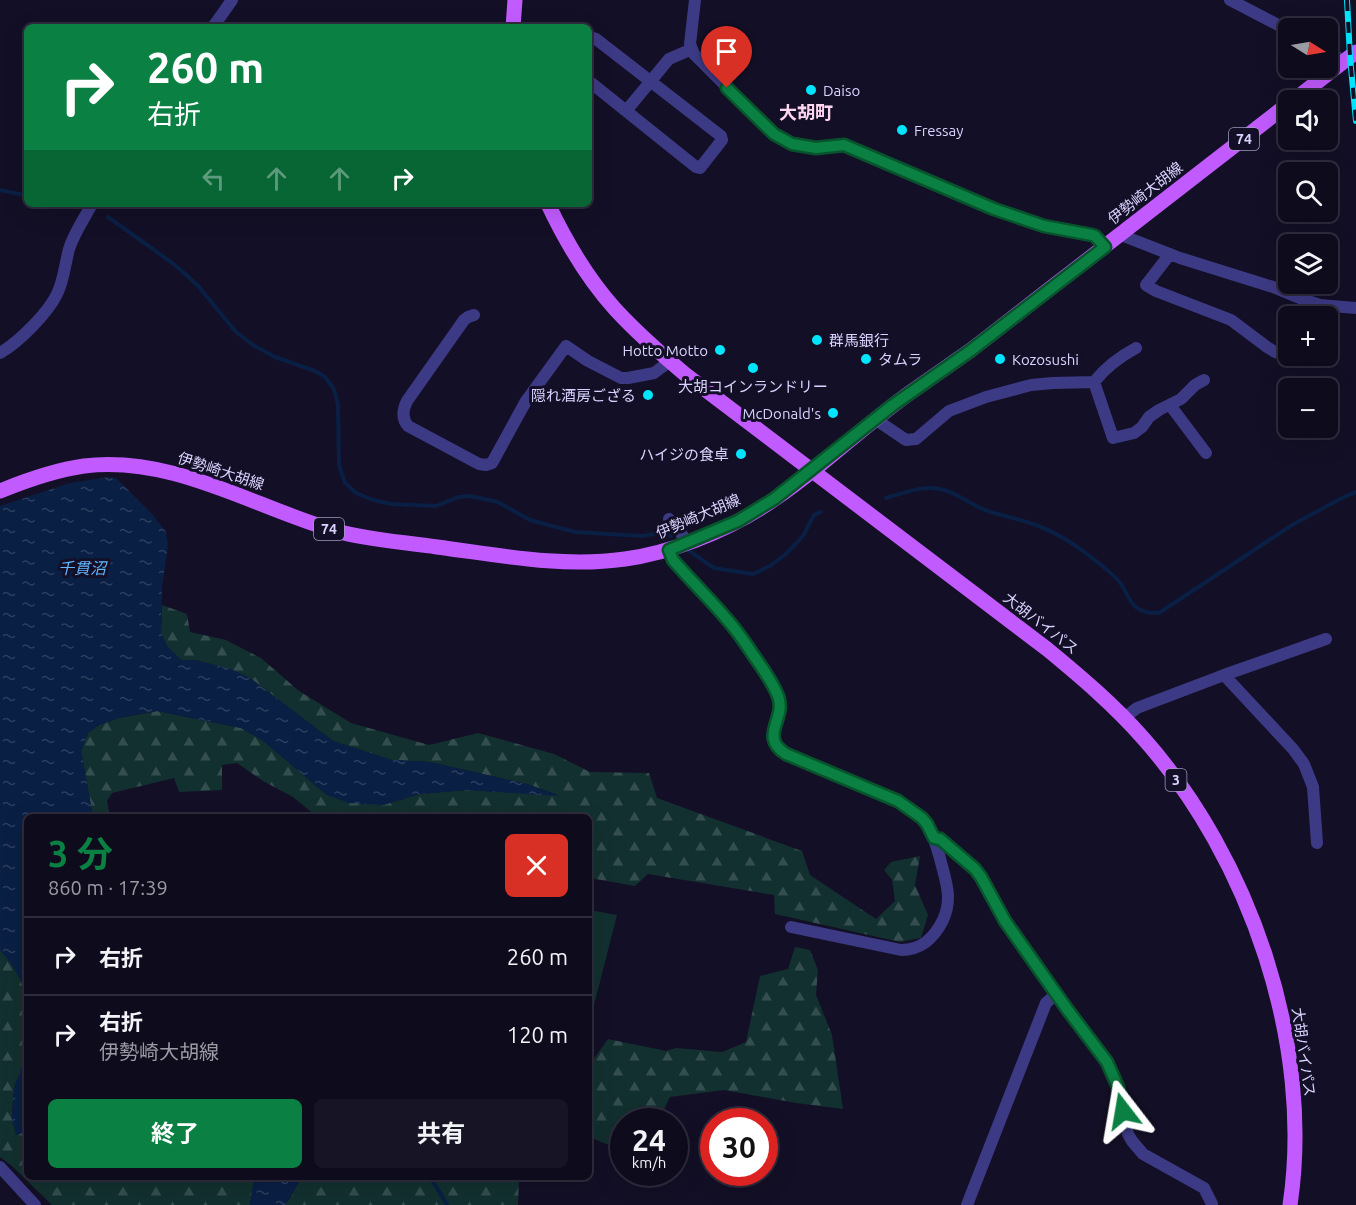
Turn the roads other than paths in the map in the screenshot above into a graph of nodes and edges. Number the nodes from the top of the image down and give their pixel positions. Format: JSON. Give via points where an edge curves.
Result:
{"nodes":[{"id":1,"x":232,"y":0,"type":"edge"},
{"id":2,"x":515,"y":0,"type":"edge"},
{"id":3,"x":695,"y":0,"type":"edge"},
{"id":4,"x":1230,"y":0,"type":"edge"},
{"id":5,"x":215,"y":24,"type":"edge"},
{"id":6,"x":513,"y":24,"type":"edge"},
{"id":7,"x":1278,"y":25,"type":"edge"},
{"id":8,"x":592,"y":38,"type":"edge"},
{"id":9,"x":692,"y":49,"type":"junction"},
{"id":10,"x":1350,"y":57,"type":"edge"},
{"id":11,"x":650,"y":81,"type":"junction"},
{"id":12,"x":592,"y":84,"type":"edge"},
{"id":13,"x":1307,"y":90,"type":"edge"},
{"id":14,"x":626,"y":111,"type":"junction"},
{"id":15,"x":1278,"y":112,"type":"edge"},
{"id":16,"x":90,"y":207,"type":"edge"},
{"id":17,"x":550,"y":207,"type":"edge"},
{"id":18,"x":1121,"y":235,"type":"junction"},
{"id":19,"x":1105,"y":247,"type":"junction"},
{"id":20,"x":1170,"y":254,"type":"junction"},
{"id":21,"x":1311,"y":306,"type":"edge"},
{"id":22,"x":1356,"y":308,"type":"edge"},
{"id":23,"x":1338,"y":309,"type":"edge"},
{"id":24,"x":474,"y":315,"type":"dead end"},
{"id":25,"x":1136,"y":348,"type":"dead end"},
{"id":26,"x":1278,"y":352,"type":"edge"},
{"id":27,"x":0,"y":353,"type":"edge"},
{"id":28,"x":670,"y":361,"type":"junction"},
{"id":29,"x":1204,"y":380,"type":"dead end"},
{"id":30,"x":1094,"y":382,"type":"junction"},
{"id":31,"x":1170,"y":405,"type":"junction"},
{"id":32,"x":875,"y":419,"type":"junction"},
{"id":33,"x":1206,"y":453,"type":"dead end"},
{"id":34,"x":812,"y":471,"type":"junction"},
{"id":35,"x":0,"y":491,"type":"edge"},
{"id":36,"x":669,"y":519,"type":"dead end"},
{"id":37,"x":687,"y":543,"type":"junction"},
{"id":38,"x":669,"y":550,"type":"junction"},
{"id":39,"x":1326,"y":639,"type":"dead end"},
{"id":40,"x":1224,"y":675,"type":"junction"},
{"id":41,"x":1124,"y":718,"type":"junction"},
{"id":42,"x":934,"y":838,"type":"junction"},
{"id":43,"x":1317,"y":843,"type":"dead end"},
{"id":44,"x":791,"y":927,"type":"dead end"},
{"id":45,"x":1056,"y":994,"type":"junction"},
{"id":46,"x":0,"y":1167,"type":"edge"},
{"id":47,"x":35,"y":1205,"type":"edge"},
{"id":48,"x":968,"y":1205,"type":"edge"},
{"id":49,"x":1212,"y":1205,"type":"edge"},
{"id":50,"x":1290,"y":1205,"type":"edge"}],
"edges":[{"from":1,"to":5,"type":"street"},
{"from":2,"to":6,"type":"main road"},
{"from":3,"to":9,"type":"street"},
{"from":4,"to":7,"type":"street"},
{"from":8,"to":11,"type":"street"},
{"from":9,"to":11,"type":"street","via":[[669,59]]},
{"from":9,"to":19,"type":"street","via":[[696,58],[774,134],[792,144],[816,148],[844,145],[994,209],[1044,226],[1095,236]]},
{"from":10,"to":13,"type":"main road"},
{"from":11,"to":14,"type":"street"},
{"from":11,"to":14,"type":"street","via":[[721,136],[722,140],[700,168]]},
{"from":12,"to":14,"type":"street"},
{"from":15,"to":18,"type":"main road","name":"伊勢崎大胡線","number":"74"},
{"from":16,"to":27,"type":"street","via":[[73,237],[53,301],[37,321]]},
{"from":17,"to":28,"type":"main road","name":"大胡バイパス","number":"3","via":[[568,244],[605,298]]},
{"from":18,"to":19,"type":"main road","name":"伊勢崎大胡線","number":"74"},
{"from":18,"to":20,"type":"street"},
{"from":19,"to":32,"type":"main road","name":"伊勢崎大胡線","number":"74"},
{"from":20,"to":21,"type":"street","via":[[1273,287]]},
{"from":20,"to":26,"type":"street","via":[[1146,285],[1231,320]]},
{"from":22,"to":23,"type":"street"},
{"from":24,"to":28,"type":"street","via":[[464,320],[407,401],[403,413],[408,426],[479,464],[492,463],[526,401],[566,346],[621,378],[654,373]]},
{"from":25,"to":30,"type":"street","via":[[1121,356]]},
{"from":28,"to":34,"type":"main road","name":"大胡バイパス","number":"3"},
{"from":29,"to":31,"type":"street"},
{"from":30,"to":31,"type":"street","via":[[1113,438],[1143,428],[1149,417]]},
{"from":30,"to":32,"type":"street","via":[[1031,385],[986,397],[949,411],[916,439],[906,440]]},
{"from":31,"to":33,"type":"street"},
{"from":32,"to":34,"type":"main road","name":"伊勢崎大胡線","number":"74"},
{"from":34,"to":37,"type":"main road","name":"伊勢崎大胡線","number":"74","via":[[763,507]]},
{"from":34,"to":41,"type":"main road","name":"大胡バイパス","number":"3","via":[[1047,649]]},
{"from":35,"to":38,"type":"main road","name":"伊勢崎大胡線","number":"74","via":[[70,468],[140,467],[170,472],[347,534],[563,562],[626,559]]},
{"from":36,"to":37,"type":"street"},
{"from":37,"to":38,"type":"main road","name":"伊勢崎大胡線","number":"74"},
{"from":38,"to":42,"type":"street","via":[[673,560],[734,628],[769,678],[779,700],[774,730],[777,748],[898,801],[922,818]]},
{"from":39,"to":40,"type":"street"},
{"from":40,"to":41,"type":"street","via":[[1137,708]]},
{"from":40,"to":43,"type":"street","via":[[1304,764],[1313,787]]},
{"from":41,"to":50,"type":"main road","name":"大胡バイパス","number":"3","via":[[1159,757],[1203,820],[1228,863],[1258,933],[1274,986],[1290,1065],[1294,1125]]},
{"from":42,"to":44,"type":"street","via":[[948,888],[948,903],[938,929],[924,945],[901,950]]},
{"from":42,"to":45,"type":"street","via":[[975,869],[1005,921]]},
{"from":45,"to":48,"type":"street","via":[[1046,1003]]},
{"from":45,"to":49,"type":"street","via":[[1107,1062],[1132,1141],[1143,1154],[1204,1188]]},
{"from":46,"to":47,"type":"street"}]}
